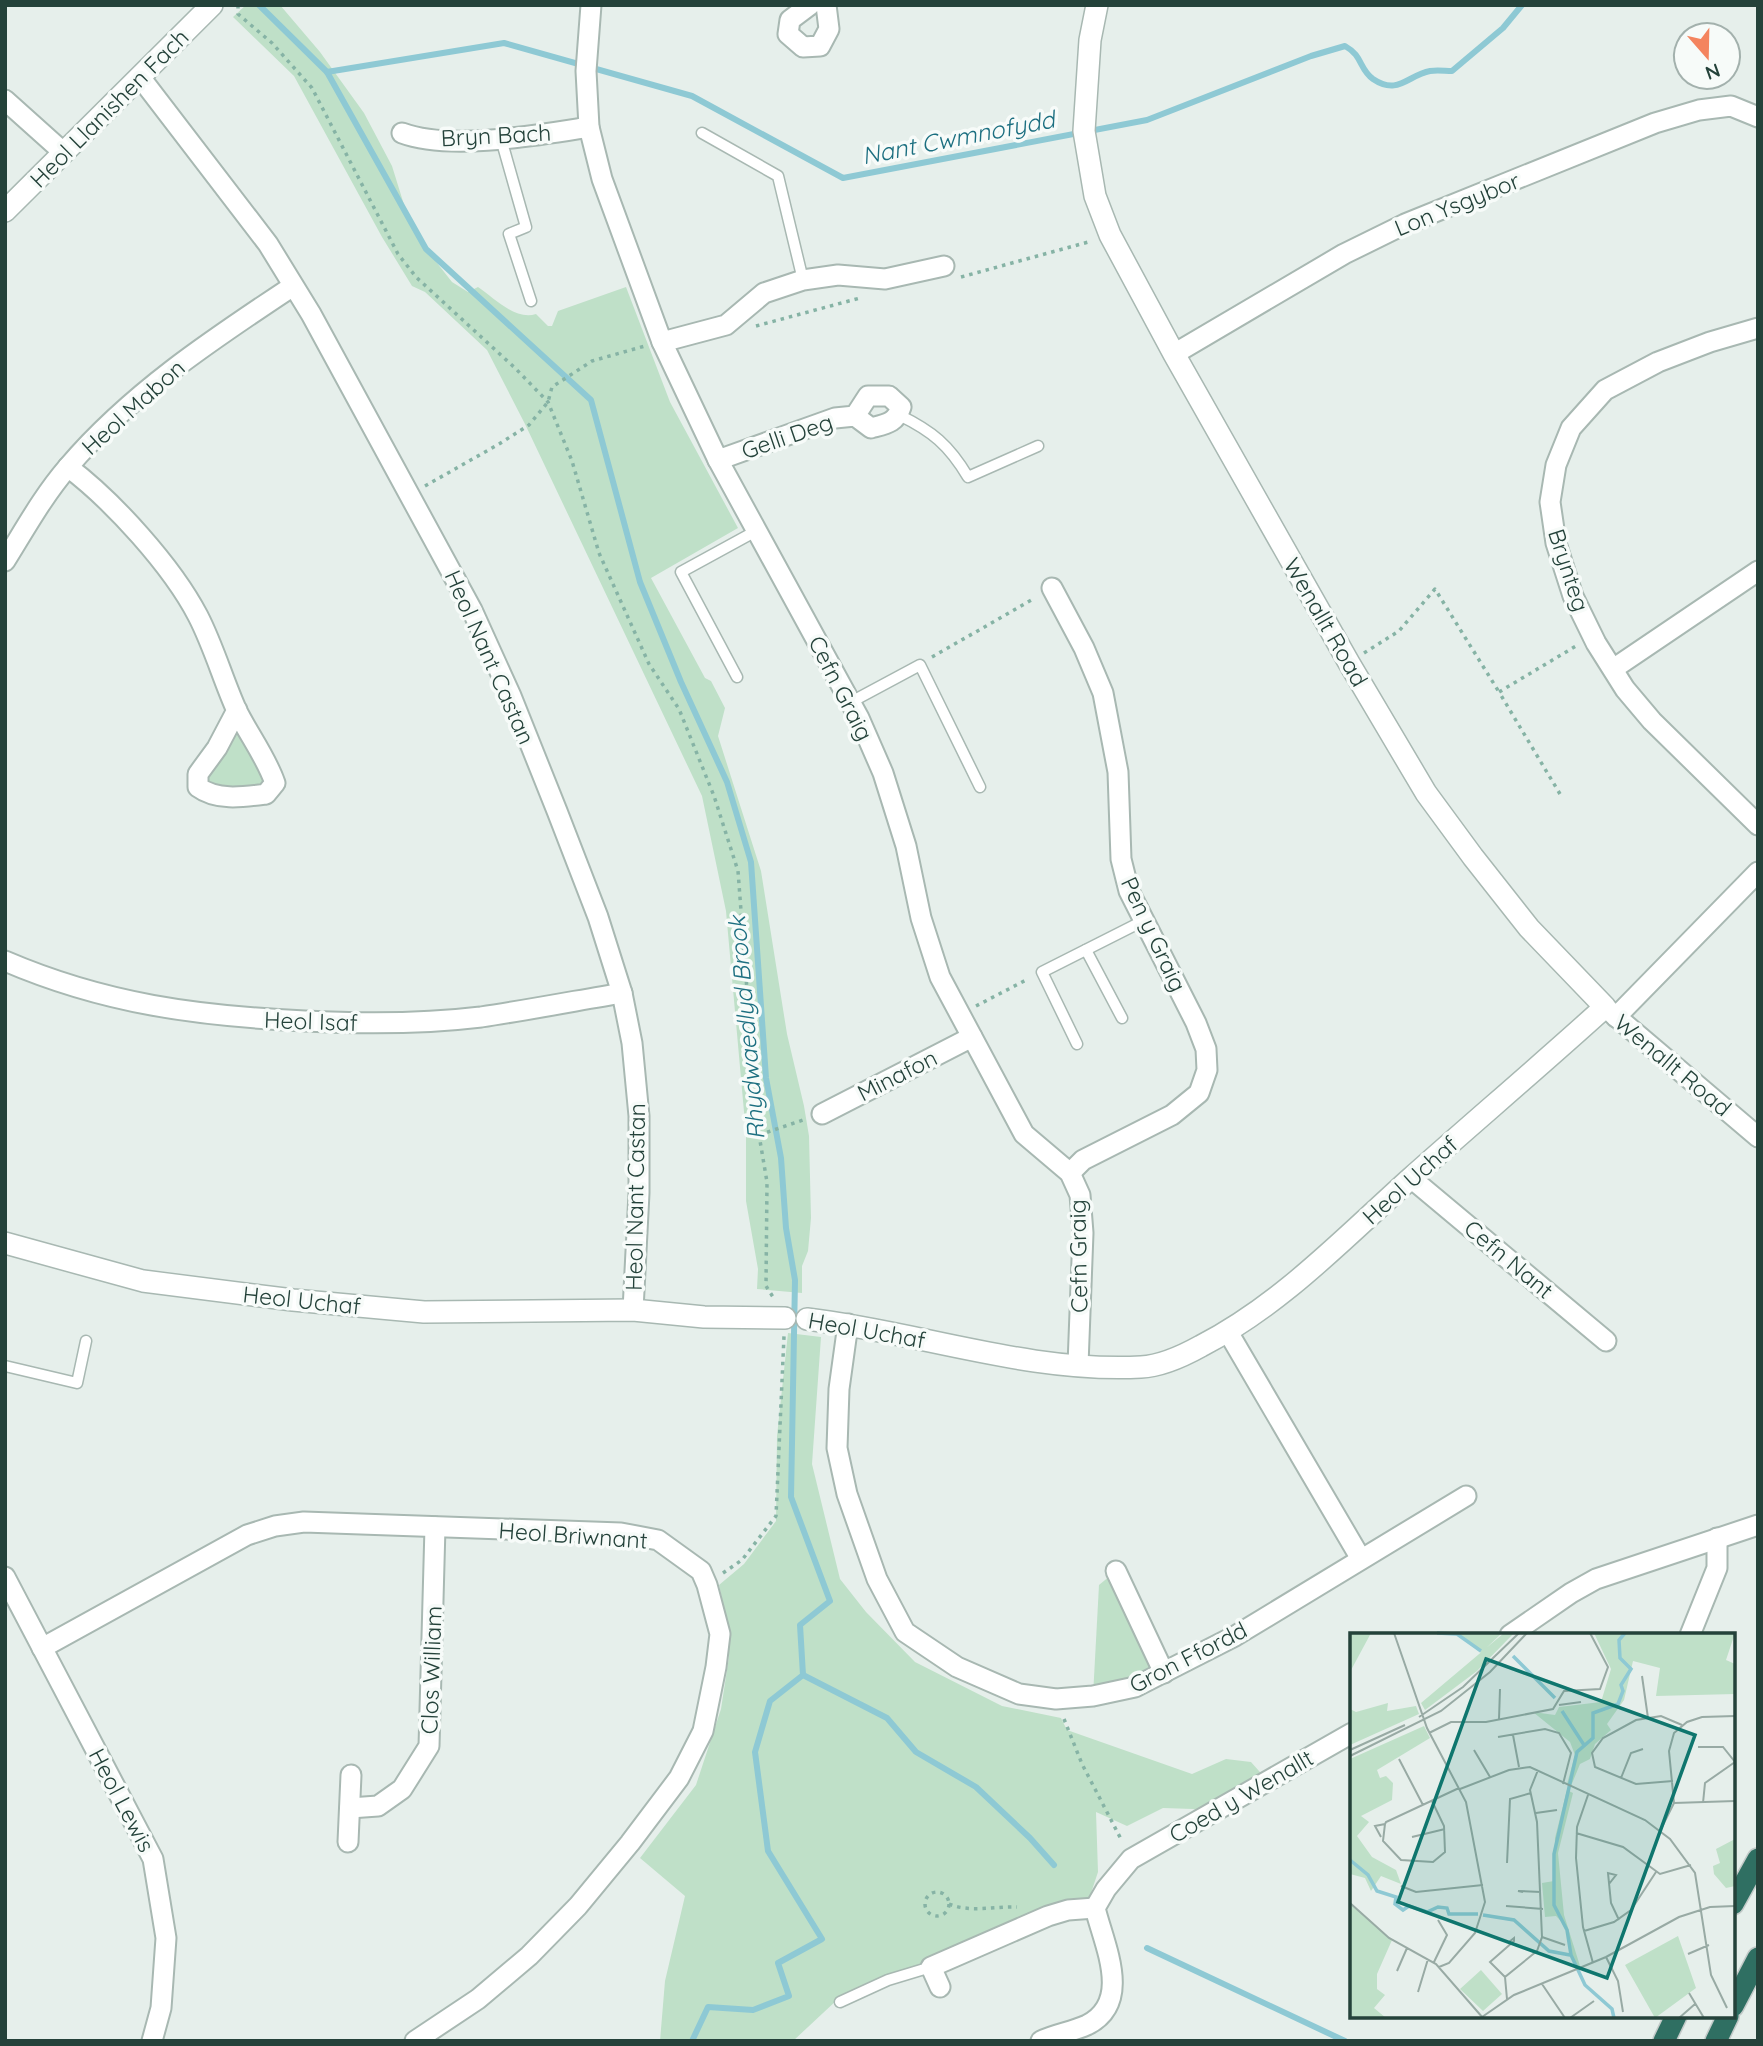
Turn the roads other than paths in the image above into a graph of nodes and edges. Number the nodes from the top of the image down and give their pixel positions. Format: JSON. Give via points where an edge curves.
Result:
{"nodes":[{"id":1,"x":212,"y":5,"type":"edge"},
{"id":2,"x":590,"y":5,"type":"edge"},
{"id":3,"x":810,"y":5,"type":"edge"},
{"id":4,"x":825,"y":5,"type":"edge"},
{"id":5,"x":1097,"y":5,"type":"edge"},
{"id":6,"x":140,"y":77,"type":"junction"},
{"id":7,"x":5,"y":100,"type":"edge"},
{"id":8,"x":1758,"y":117,"type":"edge"},
{"id":9,"x":589,"y":127,"type":"junction"},
{"id":10,"x":402,"y":133,"type":"dead end"},
{"id":11,"x":702,"y":133,"type":"dead end"},
{"id":12,"x":501,"y":139,"type":"junction"},
{"id":13,"x":63,"y":152,"type":"junction"},
{"id":14,"x":5,"y":211,"type":"edge"},
{"id":15,"x":944,"y":266,"type":"road end"},
{"id":16,"x":803,"y":280,"type":"junction"},
{"id":17,"x":293,"y":286,"type":"junction"},
{"id":18,"x":531,"y":301,"type":"dead end"},
{"id":19,"x":1758,"y":328,"type":"edge"},
{"id":20,"x":662,"y":341,"type":"junction"},
{"id":21,"x":1174,"y":354,"type":"junction"},
{"id":22,"x":899,"y":415,"type":"junction"},
{"id":23,"x":855,"y":416,"type":"junction"},
{"id":24,"x":1038,"y":446,"type":"dead end"},
{"id":25,"x":718,"y":460,"type":"junction"},
{"id":26,"x":68,"y":467,"type":"junction"},
{"id":27,"x":756,"y":531,"type":"junction"},
{"id":28,"x":5,"y":561,"type":"edge"},
{"id":29,"x":1758,"y":570,"type":"edge"},
{"id":30,"x":1052,"y":588,"type":"road end"},
{"id":31,"x":1613,"y":669,"type":"junction"},
{"id":32,"x":737,"y":677,"type":"dead end"},
{"id":33,"x":851,"y":702,"type":"junction"},
{"id":34,"x":237,"y":710,"type":"junction"},
{"id":35,"x":980,"y":788,"type":"dead end"},
{"id":36,"x":1758,"y":825,"type":"edge"},
{"id":37,"x":1758,"y":872,"type":"edge"},
{"id":38,"x":1143,"y":921,"type":"junction"},
{"id":39,"x":1086,"y":950,"type":"junction"},
{"id":40,"x":5,"y":961,"type":"edge"},
{"id":41,"x":622,"y":993,"type":"junction"},
{"id":42,"x":1611,"y":1012,"type":"junction"},
{"id":43,"x":1122,"y":1018,"type":"dead end"},
{"id":44,"x":972,"y":1037,"type":"junction"},
{"id":45,"x":1077,"y":1044,"type":"dead end"},
{"id":46,"x":822,"y":1114,"type":"road end"},
{"id":47,"x":1758,"y":1138,"type":"edge"},
{"id":48,"x":1070,"y":1173,"type":"junction"},
{"id":49,"x":1411,"y":1178,"type":"junction"},
{"id":50,"x":5,"y":1243,"type":"edge"},
{"id":51,"x":633,"y":1310,"type":"junction"},
{"id":52,"x":785,"y":1318,"type":"joint"},
{"id":53,"x":807,"y":1319,"type":"joint"},
{"id":54,"x":848,"y":1324,"type":"junction"},
{"id":55,"x":1228,"y":1332,"type":"junction"},
{"id":56,"x":1606,"y":1340,"type":"dead end"},
{"id":57,"x":86,"y":1341,"type":"dead end"},
{"id":58,"x":1078,"y":1365,"type":"junction"},
{"id":59,"x":5,"y":1366,"type":"edge"},
{"id":60,"x":1466,"y":1496,"type":"dead end"},
{"id":61,"x":1758,"y":1525,"type":"edge"},
{"id":62,"x":435,"y":1527,"type":"junction"},
{"id":63,"x":1717,"y":1538,"type":"junction"},
{"id":64,"x":1361,"y":1559,"type":"junction"},
{"id":65,"x":1116,"y":1571,"type":"dead end"},
{"id":66,"x":5,"y":1577,"type":"edge"},
{"id":67,"x":1513,"y":1633,"type":"edge"},
{"id":68,"x":1691,"y":1633,"type":"edge"},
{"id":69,"x":42,"y":1648,"type":"junction"},
{"id":70,"x":1164,"y":1673,"type":"junction"},
{"id":71,"x":1350,"y":1734,"type":"edge"},
{"id":72,"x":351,"y":1775,"type":"dead end"},
{"id":73,"x":349,"y":1808,"type":"junction"},
{"id":74,"x":348,"y":1842,"type":"dead end"},
{"id":75,"x":1758,"y":1859,"type":"edge"},
{"id":76,"x":1735,"y":1900,"type":"edge"},
{"id":77,"x":1095,"y":1908,"type":"junction"},
{"id":78,"x":1758,"y":1958,"type":"edge"},
{"id":79,"x":931,"y":1967,"type":"junction"},
{"id":80,"x":940,"y":1987,"type":"dead end"},
{"id":81,"x":840,"y":2002,"type":"dead end"},
{"id":82,"x":1735,"y":2002,"type":"edge"},
{"id":83,"x":1675,"y":2018,"type":"edge"},
{"id":84,"x":1727,"y":2018,"type":"edge"},
{"id":85,"x":152,"y":2041,"type":"edge"},
{"id":86,"x":415,"y":2041,"type":"edge"},
{"id":87,"x":1041,"y":2041,"type":"edge"},
{"id":88,"x":1664,"y":2041,"type":"edge"},
{"id":89,"x":1716,"y":2041,"type":"edge"}],
"edges":[{"from":1,"to":6,"type":"street","name":"Heol Llanishen Fach"},
{"from":2,"to":9,"type":"street","name":"Cefn Graig"},
{"from":3,"to":4,"type":"street","via":[[790,20],[788,34],[803,47],[820,46],[829,29]]},
{"from":5,"to":21,"type":"street","name":"Wenallt Road","via":[[1084,131],[1095,196],[1110,235]]},
{"from":6,"to":13,"type":"street","name":"Heol Llanishen Fach"},
{"from":6,"to":17,"type":"street","name":"Heol Nant Castan","via":[[268,244]]},
{"from":7,"to":13,"type":"street"},
{"from":8,"to":21,"type":"street","name":"Lon Ysgybor","via":[[1731,106],[1699,110],[1405,224],[1344,254]]},
{"from":9,"to":12,"type":"street","name":"Bryn Bach"},
{"from":9,"to":20,"type":"street","name":"Cefn Graig","via":[[602,178]]},
{"from":10,"to":12,"type":"street","name":"Bryn Bach","via":[[415,138]]},
{"from":11,"to":16,"type":"lane","via":[[778,176]]},
{"from":12,"to":18,"type":"lane","via":[[526,227],[509,234]]},
{"from":13,"to":14,"type":"street","name":"Heol Llanishen Fach"},
{"from":15,"to":16,"type":"street","via":[[885,279],[838,275]]},
{"from":16,"to":20,"type":"street","via":[[764,293],[726,325]]},
{"from":17,"to":26,"type":"street","name":"Heol Mabon","via":[[163,377]]},
{"from":17,"to":41,"type":"street","name":"Heol Nant Castan","via":[[472,610],[511,696],[598,918]]},
{"from":19,"to":31,"type":"street","name":"Brynteg","via":[[1658,362],[1605,390],[1571,428],[1556,465],[1550,502],[1556,542],[1573,596]]},
{"from":20,"to":25,"type":"street","name":"Cefn Graig"},
{"from":21,"to":42,"type":"street","name":"Wenallt Road","via":[[1426,793],[1529,928]]},
{"from":22,"to":23,"type":"street","name":"Gelli Deg","via":[[871,428]]},
{"from":22,"to":23,"type":"street","name":"Gelli Deg","via":[[901,407],[889,397],[868,396]]},
{"from":22,"to":24,"type":"lane","via":[[927,428],[954,454],[968,477]]},
{"from":23,"to":25,"type":"street","name":"Gelli Deg","via":[[835,418]]},
{"from":25,"to":27,"type":"street","name":"Cefn Graig"},
{"from":26,"to":28,"type":"street","name":"Heol Mabon"},
{"from":26,"to":34,"type":"street","via":[[168,568],[198,616]]},
{"from":27,"to":32,"type":"lane","via":[[681,572]]},
{"from":27,"to":33,"type":"street","name":"Cefn Graig"},
{"from":29,"to":31,"type":"street"},
{"from":30,"to":38,"type":"street","name":"Pen y Graig","via":[[1103,693],[1118,772],[1121,859]]},
{"from":31,"to":36,"type":"street","name":"Brynteg","via":[[1652,721]]},
{"from":33,"to":35,"type":"lane","via":[[920,665]]},
{"from":33,"to":44,"type":"street","name":"Cefn Graig","via":[[883,773],[940,977]]},
{"from":34,"to":34,"type":"street","via":[[275,783],[266,794],[240,798],[208,795],[198,787],[198,774]]},
{"from":37,"to":42,"type":"street"},
{"from":38,"to":39,"type":"lane"},
{"from":38,"to":48,"type":"street","name":"Pen y Graig","via":[[1196,1023],[1208,1070],[1199,1093],[1172,1115],[1083,1160]]},
{"from":39,"to":43,"type":"lane"},
{"from":39,"to":45,"type":"lane","via":[[1042,972]]},
{"from":40,"to":41,"type":"street","name":"Heol Isaf","via":[[73,988],[160,1009],[236,1018],[385,1024],[479,1017]]},
{"from":41,"to":51,"type":"street","name":"Heol Nant Castan","via":[[639,1116]]},
{"from":42,"to":47,"type":"street","name":"Wenallt Road"},
{"from":42,"to":49,"type":"street","name":"Heol Uchaf"},
{"from":44,"to":46,"type":"street","name":"Minafon"},
{"from":44,"to":48,"type":"street","name":"Cefn Graig","via":[[1024,1134]]},
{"from":48,"to":58,"type":"street","name":"Cefn Graig","via":[[1080,1195],[1083,1233]]},
{"from":49,"to":55,"type":"street","name":"Heol Uchaf","via":[[1296,1284]]},
{"from":49,"to":56,"type":"street","name":"Cefn Nant"},
{"from":50,"to":51,"type":"street","name":"Heol Uchaf","via":[[143,1281],[293,1300],[424,1312]]},
{"from":51,"to":52,"type":"street","name":"Heol Uchaf"},
{"from":52,"to":53,"type":"street","name":"Heol Uchaf"},
{"from":53,"to":54,"type":"street","name":"Heol Uchaf"},
{"from":54,"to":58,"type":"street","name":"Heol Uchaf","via":[[1023,1360]]},
{"from":54,"to":70,"type":"street","name":"Gron Ffordd","via":[[837,1448],[847,1494],[877,1579],[905,1632],[957,1667],[1019,1694],[1056,1699],[1115,1693]]},
{"from":55,"to":58,"type":"street","name":"Heol Uchaf","via":[[1178,1358],[1143,1367]]},
{"from":55,"to":64,"type":"street"},
{"from":57,"to":59,"type":"lane","via":[[77,1383]]},
{"from":60,"to":64,"type":"street","name":"Gron Ffordd"},
{"from":61,"to":63,"type":"street"},
{"from":62,"to":69,"type":"street","name":"Heol Briwnant","via":[[304,1522],[275,1526],[218,1550]]},
{"from":62,"to":73,"type":"street","name":"Clos William","via":[[429,1746],[402,1789],[378,1806]]},
{"from":62,"to":86,"type":"street","name":"Heol Briwnant","via":[[621,1534],[658,1540],[701,1571],[720,1634],[703,1731],[679,1778],[631,1843],[529,1956],[478,1999]]},
{"from":63,"to":67,"type":"street","via":[[1596,1580]]},
{"from":63,"to":68,"type":"street","via":[[1717,1568]]},
{"from":64,"to":70,"type":"street","name":"Gron Ffordd","via":[[1235,1636]]},
{"from":65,"to":70,"type":"street"},
{"from":66,"to":69,"type":"street","name":"Heol Lewis"},
{"from":69,"to":85,"type":"street","name":"Heol Lewis","via":[[153,1859],[166,1938],[162,2008]]},
{"from":71,"to":77,"type":"street","name":"Coed y Wenallt","via":[[1131,1859]]},
{"from":72,"to":73,"type":"street"},
{"from":73,"to":74,"type":"street"},
{"from":75,"to":76,"type":"highway"},
{"from":77,"to":79,"type":"street","via":[[1068,1910],[1034,1922]]},
{"from":77,"to":87,"type":"street","via":[[1114,1983],[1112,1997],[1085,2026]]},
{"from":78,"to":82,"type":"highway"},
{"from":79,"to":80,"type":"street"},
{"from":79,"to":81,"type":"lane"},
{"from":83,"to":88,"type":"highway"},
{"from":84,"to":89,"type":"highway"}]}
